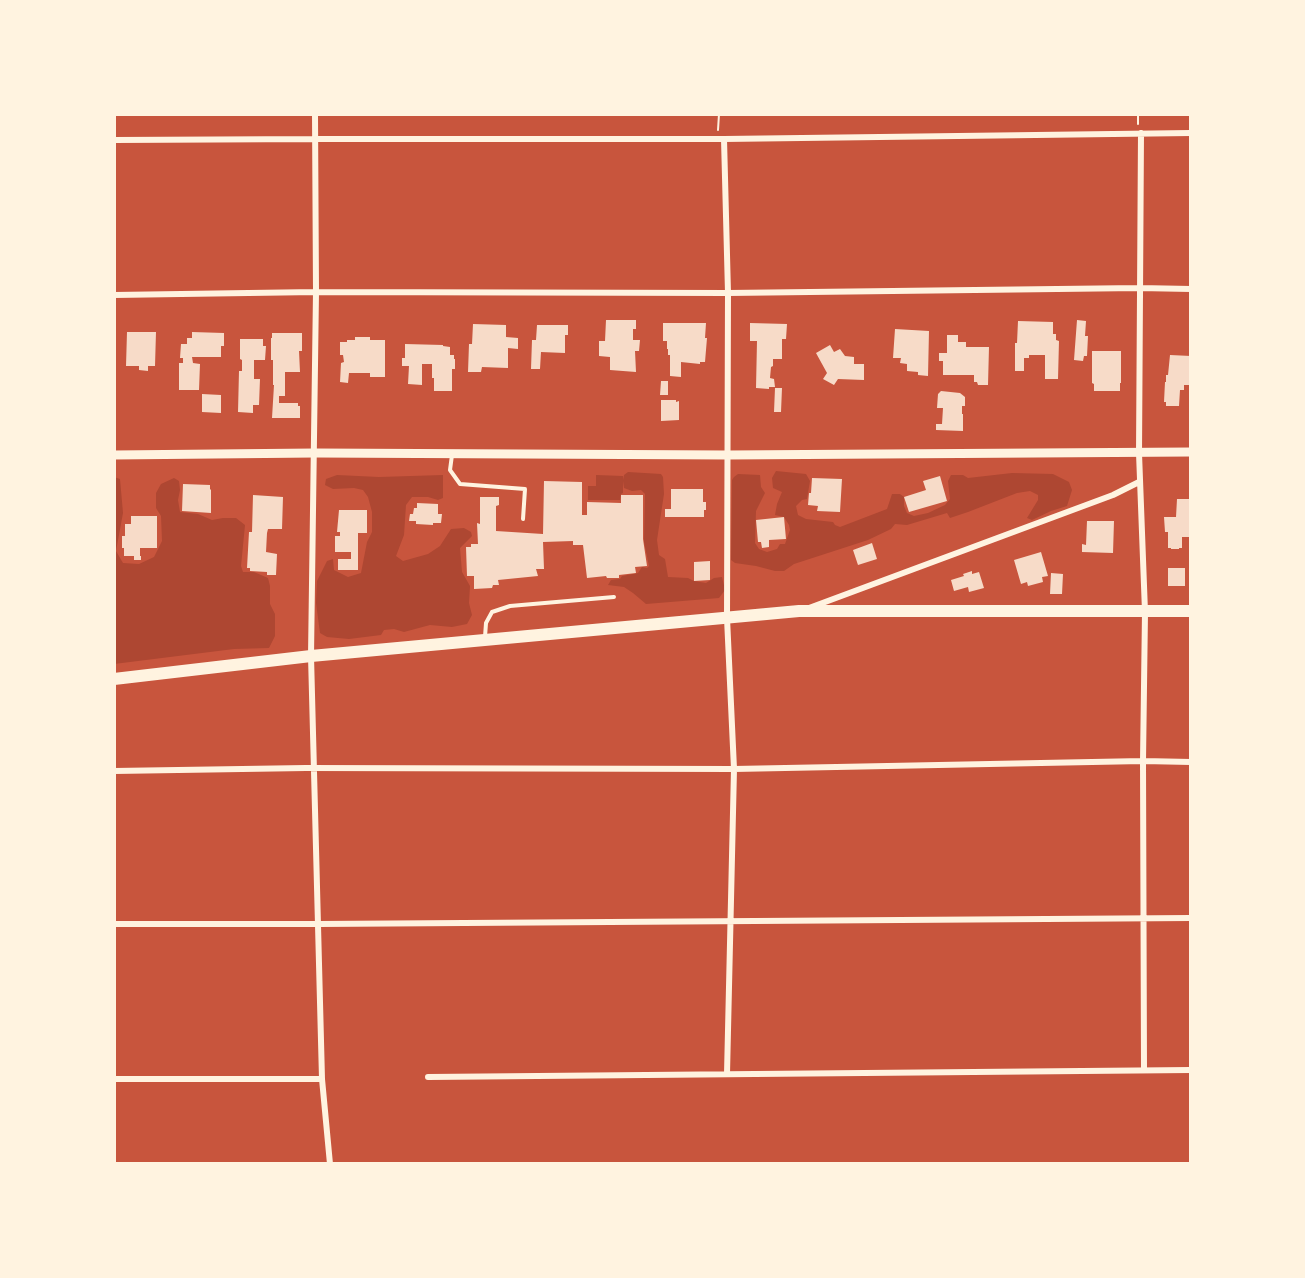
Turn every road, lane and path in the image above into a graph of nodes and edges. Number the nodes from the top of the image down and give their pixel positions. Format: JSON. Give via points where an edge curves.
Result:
{"nodes":[{"id":1,"x":315,"y":114,"type":"edge"},
{"id":2,"x":719,"y":114,"type":"edge"},
{"id":3,"x":1141,"y":133,"type":"junction"},
{"id":4,"x":1191,"y":133,"type":"edge"},
{"id":5,"x":316,"y":139,"type":"junction"},
{"id":6,"x":721,"y":139,"type":"junction"},
{"id":7,"x":114,"y":140,"type":"edge"},
{"id":8,"x":1139,"y":288,"type":"junction"},
{"id":9,"x":1191,"y":289,"type":"edge"},
{"id":10,"x":316,"y":292,"type":"junction"},
{"id":11,"x":728,"y":293,"type":"junction"},
{"id":12,"x":114,"y":295,"type":"edge"},
{"id":13,"x":1191,"y":452,"type":"edge"},
{"id":14,"x":315,"y":453,"type":"junction"},
{"id":15,"x":1139,"y":453,"type":"junction"},
{"id":16,"x":452,"y":454,"type":"junction"},
{"id":17,"x":114,"y":455,"type":"edge"},
{"id":18,"x":728,"y":455,"type":"junction"},
{"id":19,"x":1139,"y":482,"type":"junction"},
{"id":20,"x":523,"y":519,"type":"dead end"},
{"id":21,"x":614,"y":597,"type":"dead end"},
{"id":22,"x":799,"y":611,"type":"junction"},
{"id":23,"x":1191,"y":611,"type":"edge"},
{"id":24,"x":1145,"y":612,"type":"junction"},
{"id":25,"x":728,"y":618,"type":"junction"},
{"id":26,"x":486,"y":640,"type":"junction"},
{"id":27,"x":311,"y":656,"type":"junction"},
{"id":28,"x":114,"y":679,"type":"edge"},
{"id":29,"x":1143,"y":761,"type":"junction"},
{"id":30,"x":1191,"y":762,"type":"edge"},
{"id":31,"x":315,"y":768,"type":"junction"},
{"id":32,"x":734,"y":769,"type":"junction"},
{"id":33,"x":114,"y":771,"type":"edge"},
{"id":34,"x":1144,"y":918,"type":"junction"},
{"id":35,"x":1191,"y":918,"type":"edge"},
{"id":36,"x":731,"y":921,"type":"junction"},
{"id":37,"x":114,"y":924,"type":"edge"},
{"id":38,"x":319,"y":924,"type":"junction"},
{"id":39,"x":1144,"y":1070,"type":"junction"},
{"id":40,"x":1191,"y":1070,"type":"edge"},
{"id":41,"x":728,"y":1074,"type":"junction"},
{"id":42,"x":428,"y":1077,"type":"dead end"},
{"id":43,"x":114,"y":1079,"type":"edge"},
{"id":44,"x":322,"y":1079,"type":"junction"},
{"id":45,"x":330,"y":1164,"type":"edge"}],
"edges":[{"from":1,"to":5,"type":"street"},
{"from":2,"to":6,"type":"path"},
{"from":3,"to":4,"type":"street"},
{"from":3,"to":6,"type":"street"},
{"from":3,"to":8,"type":"street"},
{"from":5,"to":6,"type":"street"},
{"from":5,"to":7,"type":"street"},
{"from":5,"to":10,"type":"street"},
{"from":6,"to":11,"type":"street"},
{"from":8,"to":9,"type":"street"},
{"from":8,"to":11,"type":"street"},
{"from":8,"to":15,"type":"street"},
{"from":10,"to":11,"type":"street"},
{"from":10,"to":12,"type":"street"},
{"from":10,"to":14,"type":"street"},
{"from":11,"to":18,"type":"street"},
{"from":13,"to":15,"type":"street"},
{"from":14,"to":16,"type":"street"},
{"from":14,"to":17,"type":"street"},
{"from":14,"to":27,"type":"street"},
{"from":15,"to":18,"type":"street"},
{"from":15,"to":19,"type":"street"},
{"from":16,"to":18,"type":"street"},
{"from":16,"to":20,"type":"lane","via":[[450,470],[460,484],[525,489]]},
{"from":18,"to":25,"type":"street"},
{"from":19,"to":22,"type":"street"},
{"from":19,"to":24,"type":"street"},
{"from":21,"to":26,"type":"lane","via":[[510,606],[492,612],[486,622]]},
{"from":22,"to":24,"type":"main road"},
{"from":22,"to":25,"type":"main road"},
{"from":23,"to":24,"type":"main road"},
{"from":24,"to":29,"type":"street"},
{"from":25,"to":26,"type":"main road"},
{"from":25,"to":32,"type":"street"},
{"from":26,"to":27,"type":"main road"},
{"from":27,"to":28,"type":"main road"},
{"from":27,"to":31,"type":"street"},
{"from":29,"to":30,"type":"street"},
{"from":29,"to":32,"type":"street"},
{"from":29,"to":34,"type":"street"},
{"from":31,"to":32,"type":"street"},
{"from":31,"to":33,"type":"street"},
{"from":31,"to":38,"type":"street"},
{"from":32,"to":36,"type":"street"},
{"from":34,"to":35,"type":"street"},
{"from":34,"to":36,"type":"street"},
{"from":34,"to":39,"type":"street"},
{"from":36,"to":38,"type":"street"},
{"from":36,"to":41,"type":"street"},
{"from":37,"to":38,"type":"street"},
{"from":38,"to":44,"type":"street"},
{"from":39,"to":40,"type":"street"},
{"from":39,"to":41,"type":"street"},
{"from":41,"to":42,"type":"street"},
{"from":43,"to":44,"type":"street"},
{"from":44,"to":45,"type":"street"}]}
